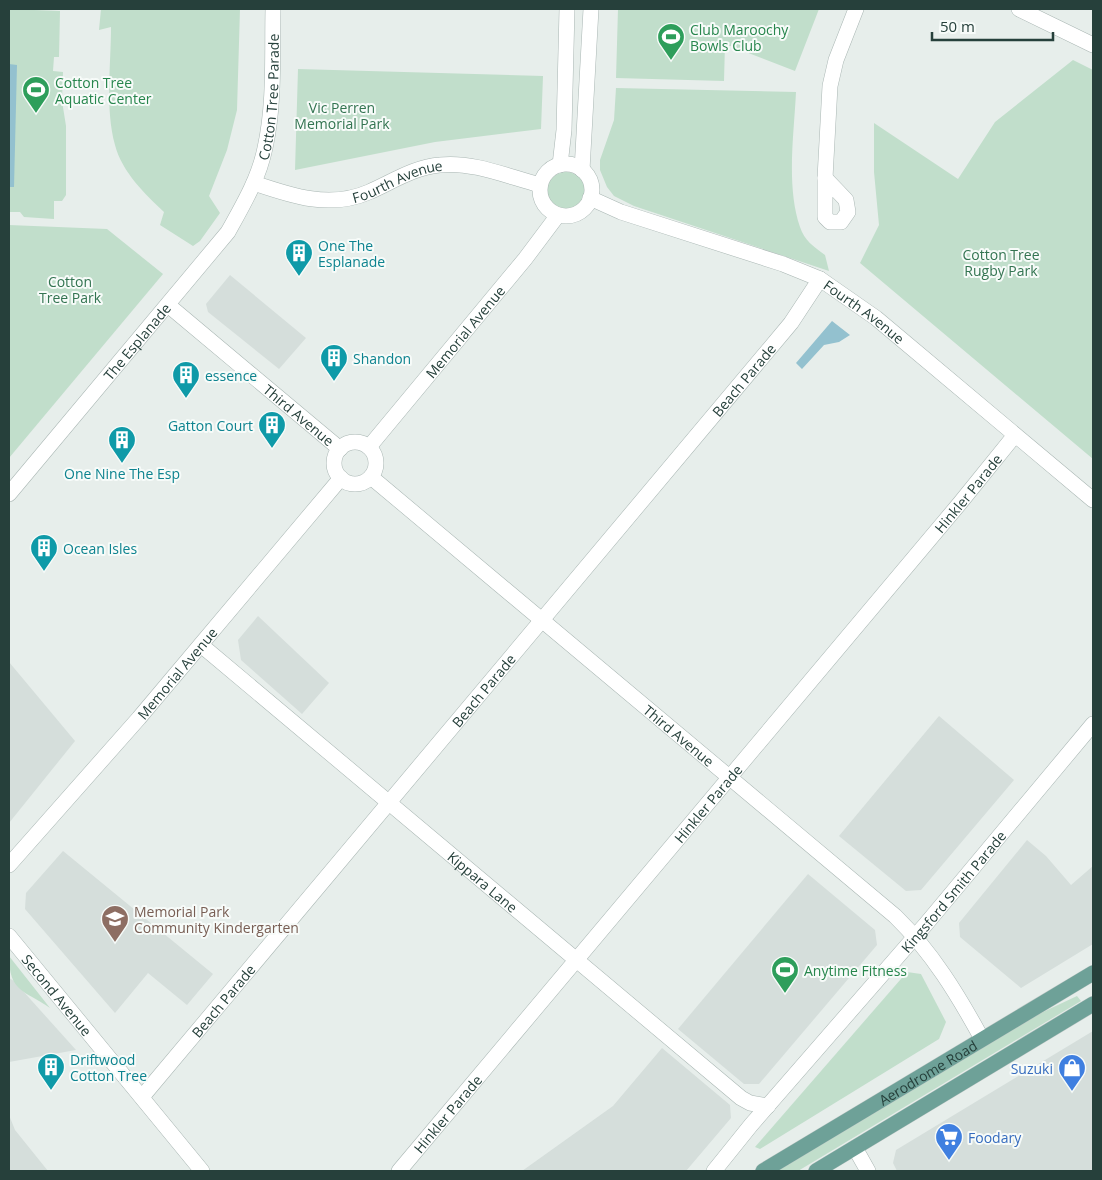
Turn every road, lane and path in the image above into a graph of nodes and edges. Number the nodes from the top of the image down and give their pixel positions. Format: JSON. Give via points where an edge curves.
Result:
{"nodes":[{"id":1,"x":273,"y":9,"type":"edge"},
{"id":2,"x":567,"y":9,"type":"edge"},
{"id":3,"x":591,"y":9,"type":"edge"},
{"id":4,"x":856,"y":9,"type":"edge"},
{"id":5,"x":1019,"y":9,"type":"edge"},
{"id":6,"x":1093,"y":46,"type":"edge"},
{"id":7,"x":560,"y":165,"type":"junction"},
{"id":8,"x":582,"y":170,"type":"junction"},
{"id":9,"x":825,"y":178,"type":"dead end"},
{"id":10,"x":254,"y":183,"type":"junction"},
{"id":11,"x":540,"y":185,"type":"junction"},
{"id":12,"x":590,"y":198,"type":"junction"},
{"id":13,"x":558,"y":215,"type":"junction"},
{"id":14,"x":820,"y":279,"type":"junction"},
{"id":15,"x":168,"y":305,"type":"junction"},
{"id":16,"x":1015,"y":435,"type":"junction"},
{"id":17,"x":369,"y":447,"type":"junction"},
{"id":18,"x":340,"y":449,"type":"junction"},
{"id":19,"x":371,"y":477,"type":"junction"},
{"id":20,"x":341,"y":478,"type":"junction"},
{"id":21,"x":9,"y":494,"type":"edge"},
{"id":22,"x":1093,"y":500,"type":"edge"},
{"id":23,"x":542,"y":620,"type":"junction"},
{"id":24,"x":201,"y":645,"type":"junction"},
{"id":25,"x":1093,"y":724,"type":"edge"},
{"id":26,"x":730,"y":776,"type":"junction"},
{"id":27,"x":388,"y":803,"type":"junction"},
{"id":28,"x":9,"y":865,"type":"edge"},
{"id":29,"x":9,"y":936,"type":"edge"},
{"id":30,"x":916,"y":936,"type":"junction"},
{"id":31,"x":576,"y":960,"type":"junction"},
{"id":32,"x":1093,"y":973,"type":"edge"},
{"id":33,"x":1093,"y":1004,"type":"edge"},
{"id":34,"x":982,"y":1040,"type":"junction"},
{"id":35,"x":142,"y":1097,"type":"junction"},
{"id":36,"x":768,"y":1106,"type":"junction"},
{"id":37,"x":855,"y":1148,"type":"junction"},
{"id":38,"x":202,"y":1171,"type":"edge"},
{"id":39,"x":399,"y":1171,"type":"edge"},
{"id":40,"x":714,"y":1171,"type":"edge"},
{"id":41,"x":762,"y":1171,"type":"edge"},
{"id":42,"x":816,"y":1171,"type":"edge"},
{"id":43,"x":868,"y":1171,"type":"edge"}],
"edges":[{"from":1,"to":10,"type":"street","name":"Cotton Tree Parade","via":[[270,114],[265,148]]},
{"from":2,"to":7,"type":"street"},
{"from":3,"to":8,"type":"street"},
{"from":4,"to":9,"type":"street","via":[[836,60],[830,86]]},
{"from":5,"to":6,"type":"street"},
{"from":7,"to":8,"type":"street"},
{"from":7,"to":11,"type":"street","via":[[548,172]]},
{"from":8,"to":12,"type":"street","via":[[591,183]]},
{"from":10,"to":11,"type":"street","name":"Fourth Avenue","via":[[311,200],[335,201],[366,193],[415,170],[439,164],[459,164]]},
{"from":10,"to":15,"type":"street","name":"The Esplanade","via":[[228,232]]},
{"from":11,"to":13,"type":"street","via":[[545,206]]},
{"from":12,"to":13,"type":"street","via":[[587,206],[574,215]]},
{"from":12,"to":14,"type":"street","name":"Fourth Avenue","via":[[621,212]]},
{"from":13,"to":17,"type":"street","name":"Memorial Avenue"},
{"from":14,"to":16,"type":"street","name":"Fourth Avenue","via":[[870,313]]},
{"from":14,"to":23,"type":"street","name":"Beach Parade","via":[[791,323]]},
{"from":15,"to":18,"type":"street","name":"Third Avenue"},
{"from":15,"to":21,"type":"street","name":"The Esplanade"},
{"from":16,"to":22,"type":"street","name":"Fourth Avenue"},
{"from":16,"to":26,"type":"street","name":"Hinkler Parade"},
{"from":17,"to":18,"type":"street","via":[[351,442]]},
{"from":17,"to":19,"type":"street","via":[[376,458]]},
{"from":18,"to":20,"type":"street","via":[[334,461]]},
{"from":19,"to":20,"type":"street","via":[[359,484]]},
{"from":19,"to":23,"type":"street","name":"Third Avenue"},
{"from":20,"to":24,"type":"street","name":"Memorial Avenue"},
{"from":23,"to":26,"type":"street","name":"Third Avenue"},
{"from":23,"to":27,"type":"street","name":"Beach Parade"},
{"from":24,"to":27,"type":"street","name":"Kippara Lane"},
{"from":24,"to":28,"type":"street","name":"Memorial Avenue"},
{"from":25,"to":30,"type":"street","name":"Kingsford Smith Parade"},
{"from":26,"to":30,"type":"street","name":"Third Avenue"},
{"from":26,"to":31,"type":"street","name":"Hinkler Parade"},
{"from":27,"to":31,"type":"street","name":"Kippara Lane"},
{"from":27,"to":35,"type":"street","name":"Beach Parade"},
{"from":29,"to":35,"type":"street","name":"Second Avenue"},
{"from":30,"to":34,"type":"street","name":"Third Avenue","via":[[937,964]]},
{"from":30,"to":36,"type":"street","name":"Kingsford Smith Parade"},
{"from":31,"to":36,"type":"street","name":"Kippara Lane","via":[[741,1098]]},
{"from":31,"to":39,"type":"street","name":"Hinkler Parade"},
{"from":32,"to":34,"type":"main road","name":"Aerodrome Road"},
{"from":33,"to":37,"type":"main road","name":"Aerodrome Road"},
{"from":34,"to":41,"type":"main road","name":"Aerodrome Road"},
{"from":35,"to":38,"type":"street","name":"Second Avenue"},
{"from":36,"to":40,"type":"street","name":"Kingsford Smith Parade"},
{"from":37,"to":42,"type":"main road","name":"Aerodrome Road"},
{"from":37,"to":43,"type":"street"}]}
